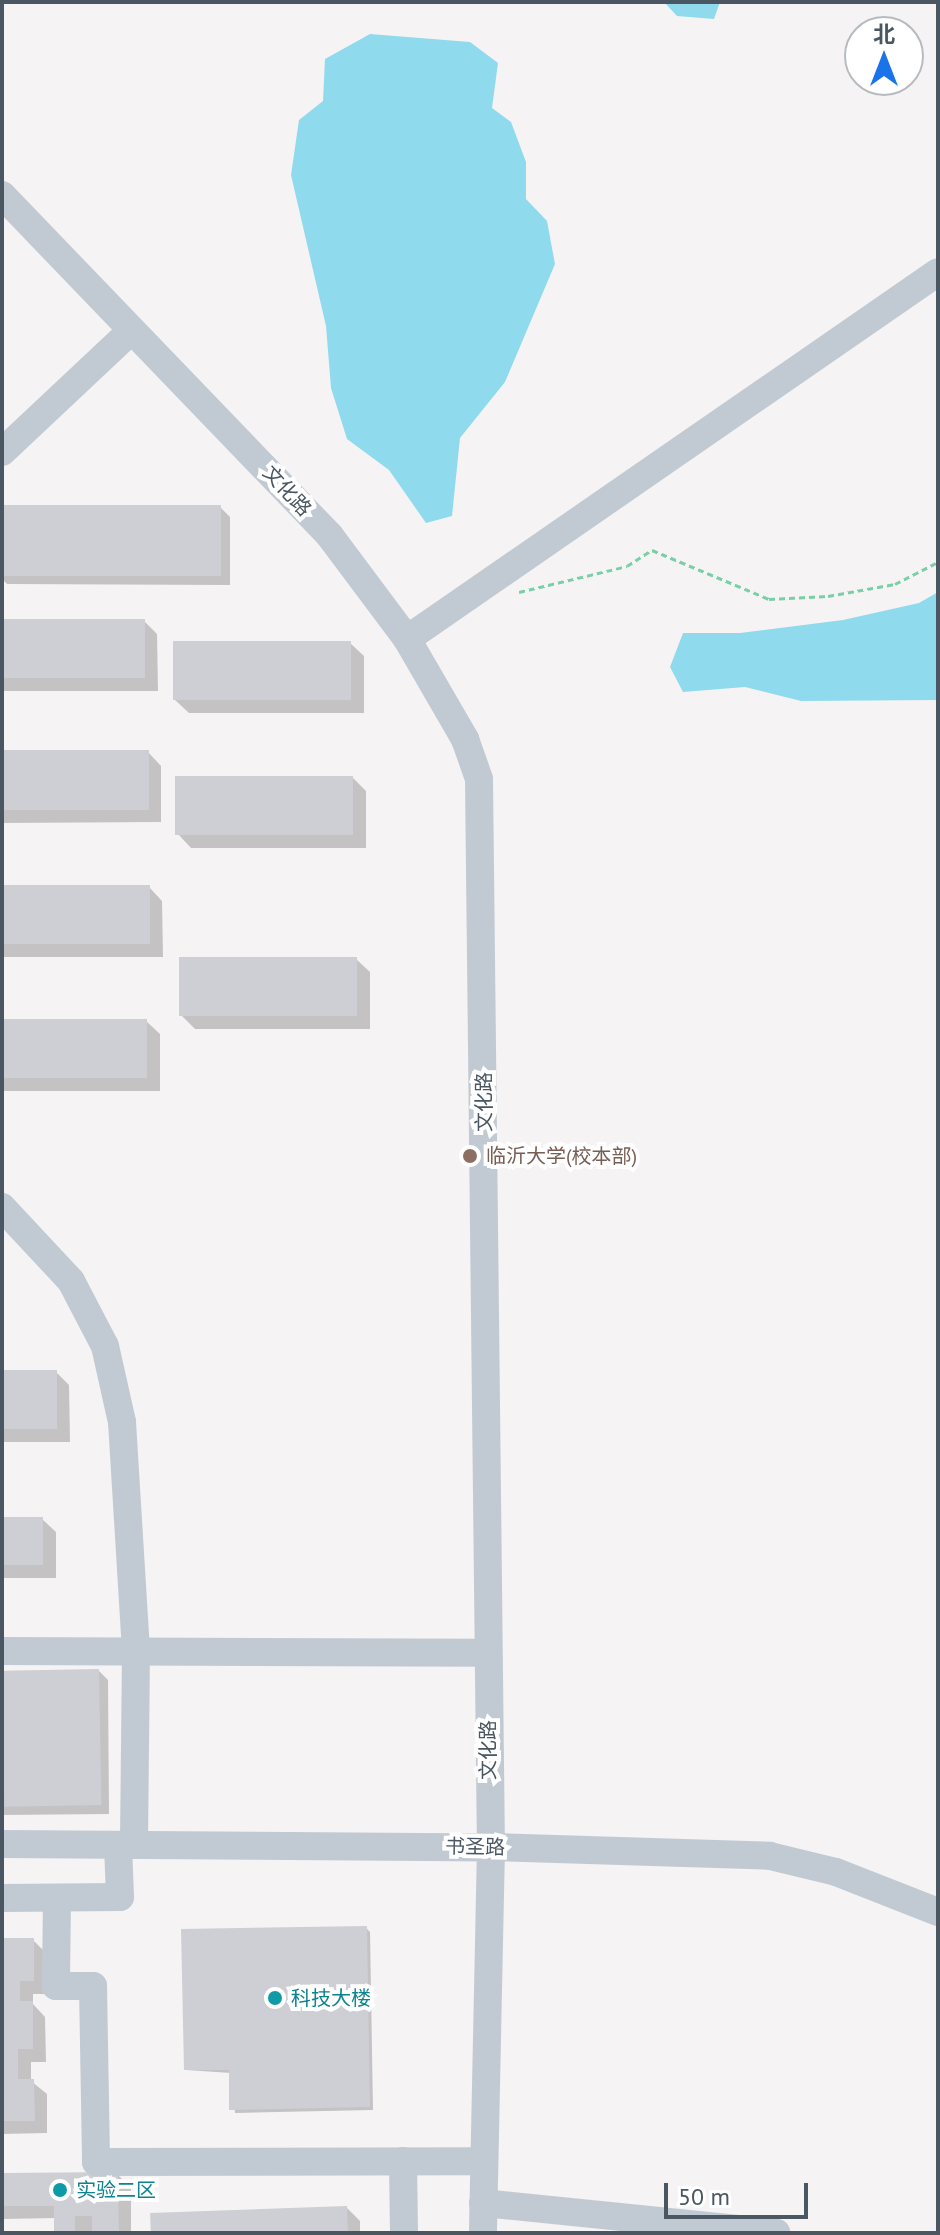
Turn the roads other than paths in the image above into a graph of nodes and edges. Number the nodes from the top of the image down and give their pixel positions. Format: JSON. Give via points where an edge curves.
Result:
{"nodes":[{"id":1,"x":2,"y":195,"type":"edge"},
{"id":2,"x":938,"y":272,"type":"edge"},
{"id":3,"x":132,"y":330,"type":"junction"},
{"id":4,"x":2,"y":452,"type":"edge"},
{"id":5,"x":407,"y":639,"type":"junction"},
{"id":6,"x":2,"y":1207,"type":"edge"},
{"id":7,"x":2,"y":1651,"type":"edge"},
{"id":8,"x":136,"y":1651,"type":"junction"},
{"id":9,"x":487,"y":1653,"type":"junction"},
{"id":10,"x":2,"y":1844,"type":"edge"},
{"id":11,"x":126,"y":1845,"type":"junction"},
{"id":12,"x":491,"y":1847,"type":"junction"},
{"id":13,"x":2,"y":1898,"type":"edge"},
{"id":14,"x":57,"y":1898,"type":"junction"},
{"id":15,"x":938,"y":1912,"type":"edge"},
{"id":16,"x":403,"y":2161,"type":"junction"},
{"id":17,"x":483,"y":2161,"type":"junction"},
{"id":18,"x":483,"y":2203,"type":"junction"},
{"id":19,"x":404,"y":2233,"type":"edge"},
{"id":20,"x":483,"y":2233,"type":"edge"},
{"id":21,"x":776,"y":2233,"type":"edge"}],
"edges":[{"from":1,"to":3,"type":"street","name":"文化路"},
{"from":2,"to":5,"type":"street"},
{"from":3,"to":4,"type":"street"},
{"from":3,"to":5,"type":"street","name":"文化路","via":[[330,536]]},
{"from":5,"to":9,"type":"street","name":"文化路","via":[[465,739],[479,779]]},
{"from":6,"to":8,"type":"street","via":[[71,1281],[105,1346],[122,1422]]},
{"from":7,"to":8,"type":"street"},
{"from":8,"to":9,"type":"street"},
{"from":8,"to":11,"type":"street"},
{"from":9,"to":12,"type":"street","name":"文化路"},
{"from":10,"to":11,"type":"street","name":"书圣路"},
{"from":11,"to":12,"type":"street","name":"书圣路"},
{"from":11,"to":14,"type":"street","via":[[120,1897]]},
{"from":12,"to":15,"type":"street","name":"书圣路","via":[[770,1856],[836,1872]]},
{"from":12,"to":17,"type":"street","name":"文化路"},
{"from":13,"to":14,"type":"street"},
{"from":14,"to":16,"type":"street","via":[[56,1986],[93,1986],[96,2162]]},
{"from":16,"to":17,"type":"street"},
{"from":16,"to":19,"type":"street"},
{"from":17,"to":18,"type":"street","name":"文化路"},
{"from":18,"to":20,"type":"street","name":"文化路"},
{"from":18,"to":21,"type":"street"}]}
